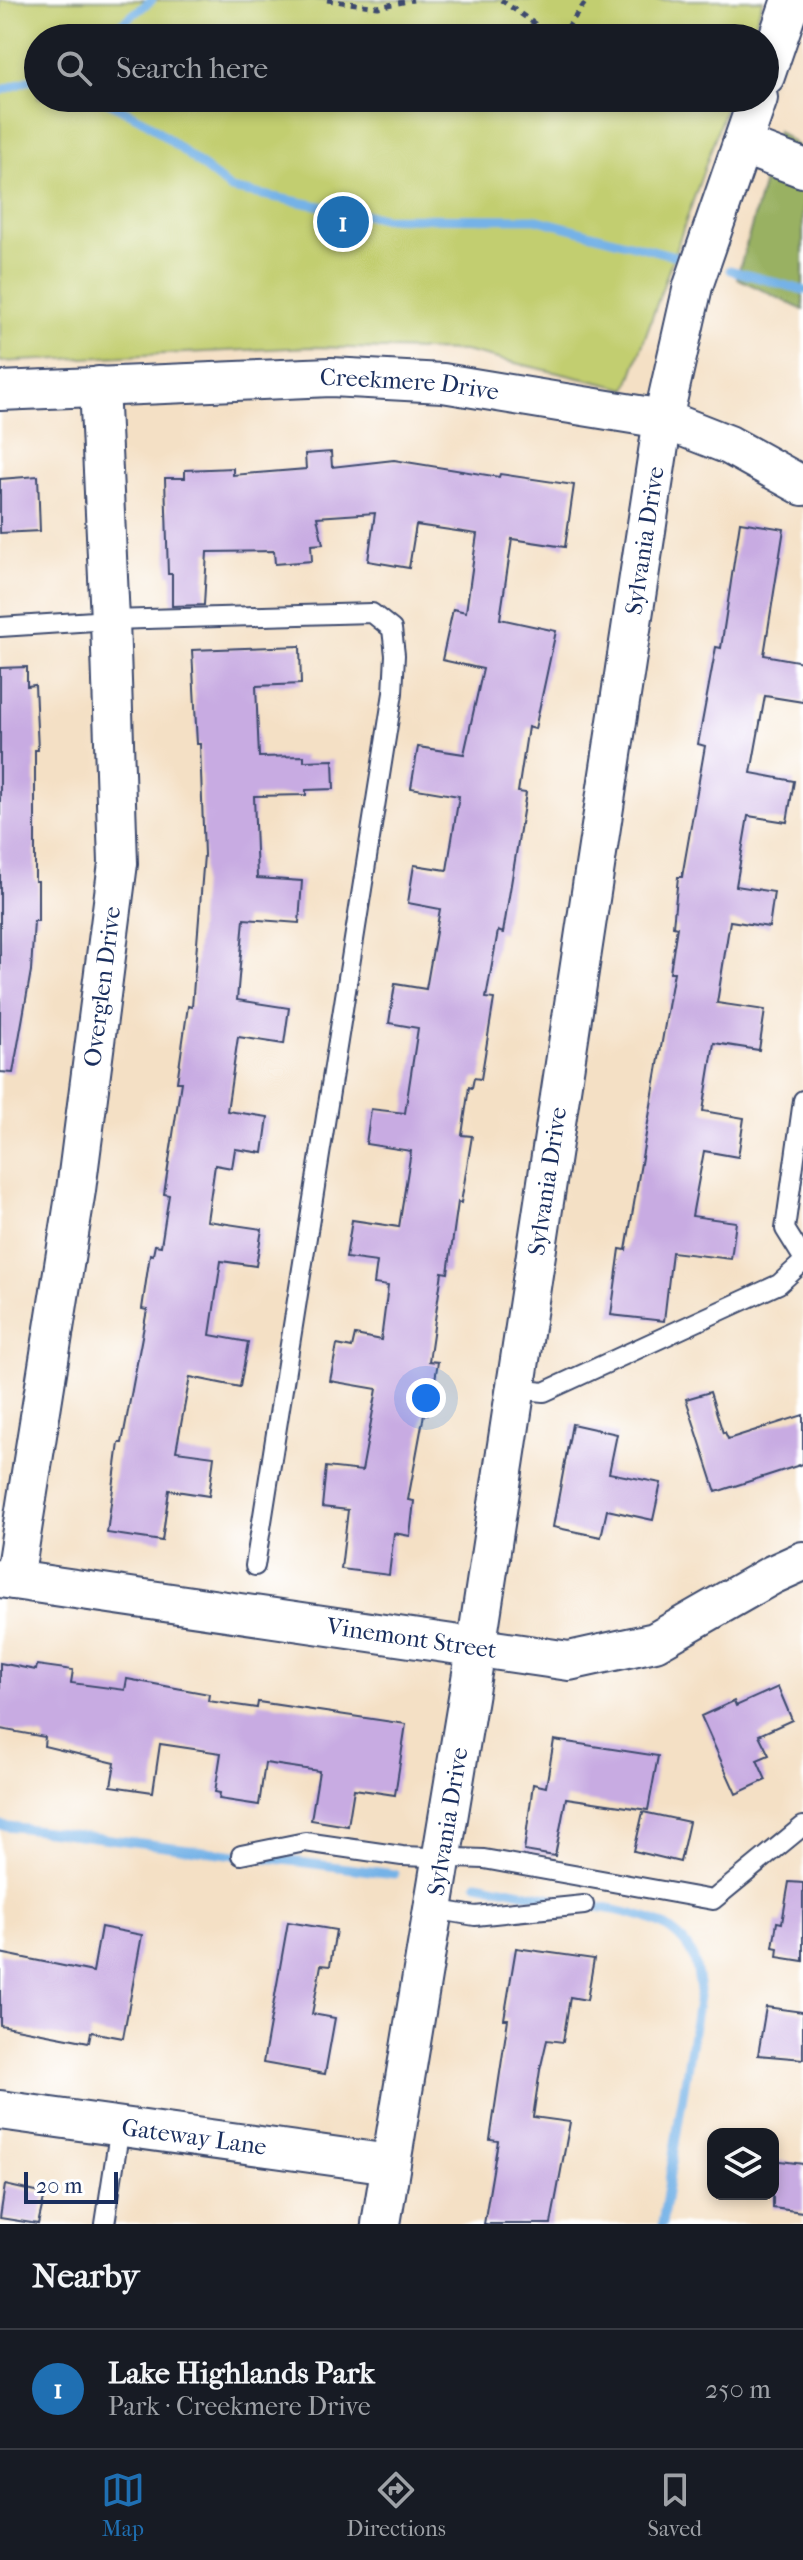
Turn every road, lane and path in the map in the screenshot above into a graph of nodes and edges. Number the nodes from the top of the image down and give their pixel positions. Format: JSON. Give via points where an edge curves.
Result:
{"nodes":[{"id":1,"x":327,"y":0,"type":"edge"},
{"id":2,"x":413,"y":0,"type":"edge"},
{"id":3,"x":501,"y":0,"type":"edge"},
{"id":4,"x":587,"y":0,"type":"edge"},
{"id":5,"x":791,"y":0,"type":"edge"},
{"id":6,"x":537,"y":24,"type":"edge"},
{"id":7,"x":569,"y":24,"type":"edge"},
{"id":8,"x":779,"y":35,"type":"edge"},
{"id":9,"x":753,"y":112,"type":"edge"},
{"id":10,"x":742,"y":145,"type":"junction"},
{"id":11,"x":803,"y":168,"type":"edge"},
{"id":12,"x":99,"y":386,"type":"junction"},
{"id":13,"x":0,"y":391,"type":"edge"},
{"id":14,"x":663,"y":419,"type":"junction"},
{"id":15,"x":803,"y":486,"type":"edge"},
{"id":16,"x":110,"y":620,"type":"junction"},
{"id":17,"x":0,"y":627,"type":"edge"},
{"id":18,"x":803,"y":1100,"type":"edge"},
{"id":19,"x":803,"y":1260,"type":"edge"},
{"id":20,"x":515,"y":1389,"type":"junction"},
{"id":21,"x":803,"y":1561,"type":"edge"},
{"id":22,"x":255,"y":1566,"type":"dead end"},
{"id":23,"x":7,"y":1579,"type":"edge"},
{"id":24,"x":476,"y":1649,"type":"junction"},
{"id":25,"x":803,"y":1826,"type":"edge"},
{"id":26,"x":241,"y":1855,"type":"dead end"},
{"id":27,"x":441,"y":1858,"type":"junction"},
{"id":28,"x":584,"y":1905,"type":"dead end"},
{"id":29,"x":433,"y":1909,"type":"junction"},
{"id":30,"x":0,"y":2110,"type":"edge"},
{"id":31,"x":120,"y":2127,"type":"junction"},
{"id":32,"x":390,"y":2164,"type":"junction"},
{"id":33,"x":105,"y":2224,"type":"edge"},
{"id":34,"x":381,"y":2224,"type":"edge"}],
"edges":[{"from":1,"to":2,"type":"path","via":[[378,7]]},
{"from":3,"to":6,"type":"path"},
{"from":4,"to":7,"type":"path"},
{"from":5,"to":8,"type":"street"},
{"from":9,"to":10,"type":"street","name":"Sylvania Drive"},
{"from":10,"to":11,"type":"street"},
{"from":10,"to":14,"type":"street","name":"Sylvania Drive","via":[[693,286]]},
{"from":12,"to":13,"type":"street","name":"Creekmere Drive"},
{"from":12,"to":14,"type":"street","name":"Creekmere Drive","via":[[331,377],[443,383]]},
{"from":12,"to":16,"type":"street","name":"Overglen Drive"},
{"from":14,"to":15,"type":"street","name":"Creekmere Drive","via":[[729,445]]},
{"from":14,"to":20,"type":"street","name":"Sylvania Drive"},
{"from":16,"to":17,"type":"lane"},
{"from":16,"to":22,"type":"lane","via":[[372,613],[392,629],[393,693]]},
{"from":16,"to":23,"type":"street","name":"Overglen Drive","via":[[118,863],[76,1190]]},
{"from":18,"to":19,"type":"lane","via":[[785,1229]]},
{"from":19,"to":20,"type":"lane","via":[[779,1284],[544,1392]]},
{"from":20,"to":24,"type":"street","name":"Sylvania Drive"},
{"from":21,"to":24,"type":"street","name":"Vinemont Street","via":[[655,1642],[569,1661]]},
{"from":23,"to":24,"type":"street","name":"Vinemont Street"},
{"from":24,"to":27,"type":"street","name":"Sylvania Drive"},
{"from":25,"to":27,"type":"lane","via":[[713,1900],[484,1859]]},
{"from":26,"to":27,"type":"lane","via":[[305,1842]]},
{"from":27,"to":29,"type":"street","name":"Sylvania Drive"},
{"from":28,"to":29,"type":"lane","via":[[475,1916]]},
{"from":29,"to":32,"type":"street","name":"Sylvania Drive"},
{"from":30,"to":31,"type":"street","name":"Gateway Lane"},
{"from":31,"to":32,"type":"street","name":"Gateway Lane"},
{"from":31,"to":33,"type":"lane"},
{"from":32,"to":34,"type":"street","name":"Sylvania Drive"}]}
